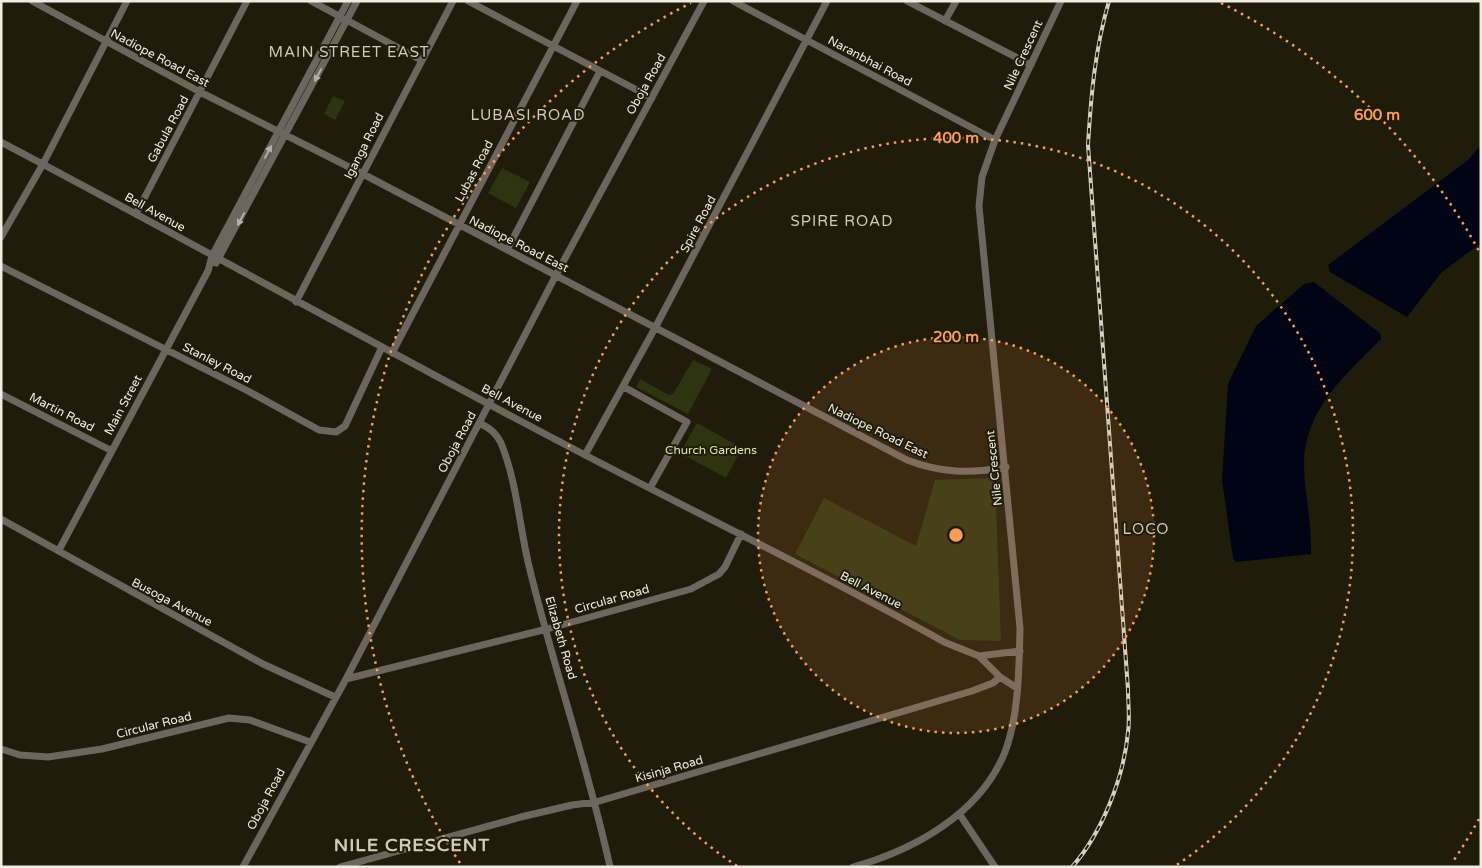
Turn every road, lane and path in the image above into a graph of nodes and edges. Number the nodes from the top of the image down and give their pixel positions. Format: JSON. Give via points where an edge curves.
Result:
{"nodes":[{"id":1,"x":32,"y":1,"type":"edge"},
{"id":2,"x":127,"y":1,"type":"edge"},
{"id":3,"x":247,"y":1,"type":"edge"},
{"id":4,"x":311,"y":1,"type":"edge"},
{"id":5,"x":348,"y":1,"type":"edge"},
{"id":6,"x":357,"y":1,"type":"edge"},
{"id":7,"x":453,"y":1,"type":"edge"},
{"id":8,"x":468,"y":1,"type":"edge"},
{"id":9,"x":577,"y":1,"type":"edge"},
{"id":10,"x":704,"y":1,"type":"edge"},
{"id":11,"x":733,"y":1,"type":"edge"},
{"id":12,"x":827,"y":1,"type":"edge"},
{"id":13,"x":907,"y":1,"type":"edge"},
{"id":14,"x":956,"y":1,"type":"edge"},
{"id":15,"x":1061,"y":1,"type":"edge"},
{"id":16,"x":339,"y":16,"type":"junction"},
{"id":17,"x":347,"y":20,"type":"junction"},
{"id":18,"x":945,"y":21,"type":"junction"},
{"id":19,"x":807,"y":40,"type":"junction"},
{"id":20,"x":106,"y":41,"type":"junction"},
{"id":21,"x":553,"y":46,"type":"junction"},
{"id":22,"x":421,"y":60,"type":"junction"},
{"id":23,"x":1031,"y":65,"type":"junction"},
{"id":24,"x":600,"y":71,"type":"junction"},
{"id":25,"x":200,"y":92,"type":"junction"},
{"id":26,"x":652,"y":98,"type":"junction"},
{"id":27,"x":279,"y":132,"type":"junction"},
{"id":28,"x":286,"y":136,"type":"junction"},
{"id":29,"x":996,"y":140,"type":"junction"},
{"id":30,"x":1,"y":142,"type":"edge"},
{"id":31,"x":43,"y":164,"type":"junction"},
{"id":32,"x":363,"y":174,"type":"junction"},
{"id":33,"x":136,"y":214,"type":"junction"},
{"id":34,"x":458,"y":225,"type":"junction"},
{"id":35,"x":1,"y":237,"type":"edge"},
{"id":36,"x":507,"y":250,"type":"junction"},
{"id":37,"x":215,"y":258,"type":"junction"},
{"id":38,"x":1,"y":266,"type":"edge"},
{"id":39,"x":556,"y":275,"type":"junction"},
{"id":40,"x":296,"y":302,"type":"junction"},
{"id":41,"x":655,"y":328,"type":"junction"},
{"id":42,"x":382,"y":347,"type":"junction"},
{"id":43,"x":166,"y":349,"type":"junction"},
{"id":44,"x":392,"y":353,"type":"junction"},
{"id":45,"x":624,"y":387,"type":"junction"},
{"id":46,"x":1,"y":394,"type":"edge"},
{"id":47,"x":490,"y":404,"type":"junction"},
{"id":48,"x":480,"y":423,"type":"junction"},
{"id":49,"x":112,"y":451,"type":"junction"},
{"id":50,"x":585,"y":455,"type":"junction"},
{"id":51,"x":1006,"y":467,"type":"junction"},
{"id":52,"x":650,"y":488,"type":"junction"},
{"id":53,"x":1,"y":519,"type":"edge"},
{"id":54,"x":741,"y":534,"type":"junction"},
{"id":55,"x":59,"y":550,"type":"junction"},
{"id":56,"x":547,"y":629,"type":"junction"},
{"id":57,"x":1020,"y":651,"type":"junction"},
{"id":58,"x":979,"y":656,"type":"junction"},
{"id":59,"x":1000,"y":678,"type":"junction"},
{"id":60,"x":346,"y":680,"type":"junction"},
{"id":61,"x":1017,"y":688,"type":"junction"},
{"id":62,"x":335,"y":697,"type":"junction"},
{"id":63,"x":310,"y":742,"type":"junction"},
{"id":64,"x":1,"y":749,"type":"edge"},
{"id":65,"x":596,"y":802,"type":"junction"},
{"id":66,"x":960,"y":814,"type":"junction"},
{"id":67,"x":243,"y":867,"type":"edge"},
{"id":68,"x":340,"y":867,"type":"edge"},
{"id":69,"x":610,"y":867,"type":"edge"},
{"id":70,"x":853,"y":867,"type":"edge"},
{"id":71,"x":995,"y":867,"type":"edge"}],
"edges":[{"from":1,"to":20,"type":"street","name":"Nadiope Road East"},
{"from":2,"to":20,"type":"street"},
{"from":3,"to":25,"type":"street","name":"Gabula Road"},
{"from":4,"to":16,"type":"street"},
{"from":5,"to":16,"type":"street","name":"Main Street"},
{"from":6,"to":17,"type":"street","name":"Main Street"},
{"from":7,"to":22,"type":"street","name":"Iganga Road"},
{"from":8,"to":21,"type":"street"},
{"from":9,"to":21,"type":"street","name":"Lubas Road"},
{"from":10,"to":26,"type":"street","name":"Oboja Road"},
{"from":11,"to":19,"type":"street","name":"Naranbhai Road"},
{"from":12,"to":19,"type":"street","name":"Spire Road"},
{"from":13,"to":18,"type":"street"},
{"from":14,"to":18,"type":"street"},
{"from":15,"to":23,"type":"street","name":"Nile Crescent"},
{"from":16,"to":17,"type":"street"},
{"from":16,"to":27,"type":"street","name":"Main Street"},
{"from":17,"to":22,"type":"street"},
{"from":17,"to":28,"type":"street","name":"Main Street","one_way":true},
{"from":18,"to":23,"type":"street"},
{"from":19,"to":29,"type":"street","name":"Naranbhai Road"},
{"from":19,"to":41,"type":"street","name":"Spire Road"},
{"from":20,"to":25,"type":"street","name":"Nadiope Road East"},
{"from":20,"to":31,"type":"street"},
{"from":21,"to":24,"type":"street"},
{"from":21,"to":34,"type":"street","name":"Lubas Road"},
{"from":22,"to":32,"type":"street","name":"Iganga Road"},
{"from":23,"to":29,"type":"street","name":"Nile Crescent"},
{"from":24,"to":26,"type":"street"},
{"from":24,"to":36,"type":"street"},
{"from":25,"to":27,"type":"street","name":"Nadiope Road East"},
{"from":25,"to":33,"type":"street","name":"Gabula Road"},
{"from":26,"to":39,"type":"street","name":"Oboja Road"},
{"from":27,"to":28,"type":"street","name":"Nadiope Road East"},
{"from":37,"to":27,"type":"street","name":"Main Street","one_way":true},
{"from":28,"to":32,"type":"street","name":"Nadiope Road East"},
{"from":28,"to":37,"type":"street","name":"Main Street","one_way":true},
{"from":29,"to":51,"type":"street","name":"Nile Crescent","via":[[982,177],[979,206]]},
{"from":30,"to":31,"type":"street","name":"Bell Avenue"},
{"from":31,"to":33,"type":"street","name":"Bell Avenue"},
{"from":31,"to":35,"type":"street"},
{"from":32,"to":34,"type":"street","name":"Nadiope Road East"},
{"from":32,"to":40,"type":"street","name":"Iganga Road"},
{"from":33,"to":37,"type":"street","name":"Bell Avenue"},
{"from":34,"to":36,"type":"street","name":"Nadiope Road East"},
{"from":34,"to":44,"type":"street","name":"Lubas Road"},
{"from":36,"to":39,"type":"street","name":"Nadiope Road East"},
{"from":37,"to":40,"type":"street","name":"Bell Avenue"},
{"from":37,"to":43,"type":"street","name":"Main Street"},
{"from":38,"to":43,"type":"street","name":"Stanley Road"},
{"from":39,"to":41,"type":"street","name":"Nadiope Road East"},
{"from":39,"to":47,"type":"street","name":"Oboja Road"},
{"from":40,"to":42,"type":"street","name":"Bell Avenue"},
{"from":41,"to":45,"type":"street","name":"Spire Road"},
{"from":41,"to":51,"type":"street","name":"Nadiope Road East","via":[[919,465],[966,473]]},
{"from":42,"to":43,"type":"street","name":"Stanley Road","via":[[344,426],[336,432],[319,430]]},
{"from":42,"to":44,"type":"street","name":"Bell Avenue"},
{"from":43,"to":49,"type":"street","name":"Main Street"},
{"from":44,"to":47,"type":"street","name":"Bell Avenue"},
{"from":45,"to":50,"type":"street","name":"Spire Road"},
{"from":45,"to":52,"type":"street","via":[[687,422]]},
{"from":46,"to":49,"type":"street","name":"Martin Road"},
{"from":47,"to":48,"type":"street","name":"Oboja Road"},
{"from":47,"to":50,"type":"street","name":"Bell Avenue"},
{"from":48,"to":56,"type":"street","name":"Elizabeth Road","via":[[500,440],[507,460],[529,566]]},
{"from":48,"to":60,"type":"street","name":"Oboja Road"},
{"from":49,"to":55,"type":"street","name":"Main Street"},
{"from":50,"to":52,"type":"street","name":"Bell Avenue"},
{"from":51,"to":57,"type":"street","name":"Nile Crescent"},
{"from":52,"to":54,"type":"street","name":"Bell Avenue"},
{"from":53,"to":55,"type":"street","name":"Busoga Avenue"},
{"from":54,"to":56,"type":"street","name":"Circular Road","via":[[725,567],[709,581],[691,589]]},
{"from":54,"to":58,"type":"street","name":"Bell Avenue","via":[[944,642]]},
{"from":55,"to":62,"type":"street","name":"Busoga Avenue","via":[[116,585],[263,664]]},
{"from":56,"to":60,"type":"street","name":"Circular Road"},
{"from":56,"to":65,"type":"street","name":"Elizabeth Road"},
{"from":57,"to":58,"type":"street","name":"Bell Avenue"},
{"from":57,"to":61,"type":"street","name":"Nile Crescent"},
{"from":58,"to":59,"type":"street"},
{"from":59,"to":61,"type":"street"},
{"from":59,"to":65,"type":"street","name":"Kisinja Road","via":[[972,691]]},
{"from":60,"to":62,"type":"street","name":"Oboja Road"},
{"from":61,"to":66,"type":"street","name":"Nile Crescent","via":[[1005,751],[982,790]]},
{"from":62,"to":63,"type":"street","name":"Oboja Road"},
{"from":63,"to":64,"type":"street","name":"Circular Road","via":[[250,720],[229,718],[102,749],[48,758]]},
{"from":63,"to":67,"type":"street","name":"Oboja Road"},
{"from":65,"to":68,"type":"street","name":"Kisinja Road","via":[[521,817]]},
{"from":65,"to":69,"type":"street","name":"Elizabeth Road"},
{"from":66,"to":70,"type":"street","name":"Nile Crescent","via":[[911,846]]},
{"from":66,"to":71,"type":"street"}]}
